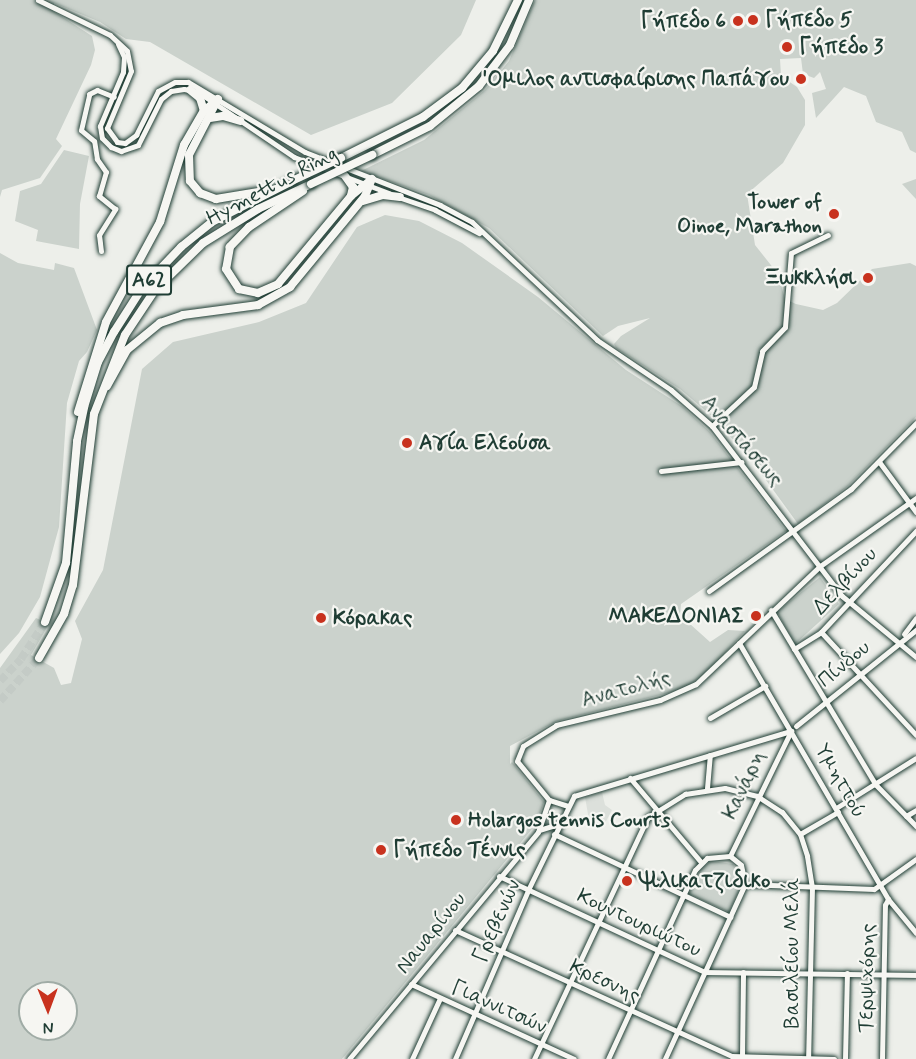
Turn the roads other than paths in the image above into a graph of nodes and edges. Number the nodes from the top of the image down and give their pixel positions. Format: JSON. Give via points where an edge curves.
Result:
{"nodes":[{"id":1,"x":38,"y":0,"type":"edge"},
{"id":2,"x":518,"y":0,"type":"edge"},
{"id":3,"x":529,"y":0,"type":"edge"},
{"id":4,"x":91,"y":25,"type":"junction"},
{"id":5,"x":190,"y":90,"type":"junction"},
{"id":6,"x":111,"y":96,"type":"junction"},
{"id":7,"x":118,"y":100,"type":"junction"},
{"id":8,"x":216,"y":102,"type":"junction"},
{"id":9,"x":207,"y":114,"type":"junction"},
{"id":10,"x":240,"y":121,"type":"junction"},
{"id":11,"x":345,"y":176,"type":"junction"},
{"id":12,"x":294,"y":180,"type":"junction"},
{"id":13,"x":369,"y":183,"type":"junction"},
{"id":14,"x":311,"y":184,"type":"junction"},
{"id":15,"x":351,"y":196,"type":"junction"},
{"id":16,"x":400,"y":197,"type":"junction"},
{"id":17,"x":359,"y":203,"type":"junction"},
{"id":18,"x":828,"y":235,"type":"dead end"},
{"id":19,"x":496,"y":244,"type":"junction"},
{"id":20,"x":101,"y":251,"type":"dead end"},
{"id":21,"x":94,"y":414,"type":"junction"},
{"id":22,"x":916,"y":423,"type":"edge"},
{"id":23,"x":712,"y":426,"type":"junction"},
{"id":24,"x":77,"y":441,"type":"junction"},
{"id":25,"x":741,"y":462,"type":"junction"},
{"id":26,"x":880,"y":463,"type":"junction"},
{"id":27,"x":661,"y":471,"type":"dead end"},
{"id":28,"x":916,"y":498,"type":"edge"},
{"id":29,"x":909,"y":502,"type":"junction"},
{"id":30,"x":916,"y":512,"type":"edge"},
{"id":31,"x":794,"y":530,"type":"junction"},
{"id":32,"x":916,"y":531,"type":"edge"},
{"id":33,"x":820,"y":566,"type":"junction"},
{"id":34,"x":709,"y":591,"type":"dead end"},
{"id":35,"x":848,"y":603,"type":"junction"},
{"id":36,"x":771,"y":610,"type":"junction"},
{"id":37,"x":916,"y":618,"type":"edge"},
{"id":38,"x":45,"y":622,"type":"tunnel mouth"},
{"id":39,"x":916,"y":630,"type":"edge"},
{"id":40,"x":821,"y":632,"type":"junction"},
{"id":41,"x":897,"y":641,"type":"junction"},
{"id":42,"x":739,"y":643,"type":"junction"},
{"id":43,"x":794,"y":649,"type":"junction"},
{"id":44,"x":916,"y":657,"type":"edge"},
{"id":45,"x":39,"y":658,"type":"tunnel mouth"},
{"id":46,"x":859,"y":673,"type":"junction"},
{"id":47,"x":765,"y":686,"type":"junction"},
{"id":48,"x":825,"y":701,"type":"junction"},
{"id":49,"x":710,"y":718,"type":"dead end"},
{"id":50,"x":794,"y":728,"type":"junction"},
{"id":51,"x":916,"y":735,"type":"edge"},
{"id":52,"x":710,"y":754,"type":"junction"},
{"id":53,"x":916,"y":758,"type":"edge"},
{"id":54,"x":630,"y":778,"type":"junction"},
{"id":55,"x":874,"y":784,"type":"junction"},
{"id":56,"x":707,"y":788,"type":"junction"},
{"id":57,"x":757,"y":796,"type":"junction"},
{"id":58,"x":549,"y":800,"type":"junction"},
{"id":59,"x":568,"y":806,"type":"junction"},
{"id":60,"x":549,"y":808,"type":"junction"},
{"id":61,"x":656,"y":809,"type":"junction"},
{"id":62,"x":837,"y":810,"type":"junction"},
{"id":63,"x":916,"y":810,"type":"edge"},
{"id":64,"x":563,"y":816,"type":"junction"},
{"id":65,"x":906,"y":816,"type":"junction"},
{"id":66,"x":916,"y":826,"type":"edge"},
{"id":67,"x":557,"y":829,"type":"junction"},
{"id":68,"x":539,"y":830,"type":"junction"},
{"id":69,"x":800,"y":834,"type":"junction"},
{"id":70,"x":730,"y":856,"type":"junction"},
{"id":71,"x":916,"y":859,"type":"edge"},
{"id":72,"x":701,"y":862,"type":"junction"},
{"id":73,"x":622,"y":866,"type":"junction"},
{"id":74,"x":499,"y":876,"type":"junction"},
{"id":75,"x":745,"y":884,"type":"junction"},
{"id":76,"x":881,"y":885,"type":"junction"},
{"id":77,"x":812,"y":887,"type":"junction"},
{"id":78,"x":528,"y":890,"type":"junction"},
{"id":79,"x":684,"y":896,"type":"junction"},
{"id":80,"x":888,"y":899,"type":"junction"},
{"id":81,"x":730,"y":917,"type":"junction"},
{"id":82,"x":597,"y":922,"type":"junction"},
{"id":83,"x":455,"y":930,"type":"junction"},
{"id":84,"x":916,"y":933,"type":"edge"},
{"id":85,"x":658,"y":950,"type":"junction"},
{"id":86,"x":501,"y":952,"type":"junction"},
{"id":87,"x":705,"y":972,"type":"junction"},
{"id":88,"x":743,"y":972,"type":"junction"},
{"id":89,"x":810,"y":972,"type":"junction"},
{"id":90,"x":847,"y":973,"type":"junction"},
{"id":91,"x":884,"y":974,"type":"junction"},
{"id":92,"x":916,"y":975,"type":"edge"},
{"id":93,"x":569,"y":982,"type":"junction"},
{"id":94,"x":411,"y":984,"type":"junction"},
{"id":95,"x":440,"y":998,"type":"junction"},
{"id":96,"x":630,"y":1011,"type":"junction"},
{"id":97,"x":474,"y":1013,"type":"junction"},
{"id":98,"x":677,"y":1033,"type":"junction"},
{"id":99,"x":541,"y":1043,"type":"junction"},
{"id":100,"x":742,"y":1058,"type":"edge"},
{"id":101,"x":349,"y":1059,"type":"edge"},
{"id":102,"x":412,"y":1059,"type":"edge"},
{"id":103,"x":455,"y":1059,"type":"edge"},
{"id":104,"x":534,"y":1059,"type":"edge"},
{"id":105,"x":574,"y":1059,"type":"edge"},
{"id":106,"x":608,"y":1059,"type":"edge"},
{"id":107,"x":665,"y":1059,"type":"edge"},
{"id":108,"x":808,"y":1059,"type":"edge"},
{"id":109,"x":834,"y":1059,"type":"edge"},
{"id":110,"x":845,"y":1059,"type":"edge"},
{"id":111,"x":882,"y":1059,"type":"edge"}],
"edges":[{"from":1,"to":4,"type":"street"},
{"from":2,"to":12,"type":"highway","name":"Hymettus Ring","number":"Α62","bridge":true,"via":[[493,51],[462,88],[423,117]]},
{"from":3,"to":14,"type":"highway","name":"Hymettus Ring","number":"Α62","bridge":true,"via":[[510,45],[479,86],[430,126]]},
{"from":4,"to":6,"type":"street","via":[[116,41],[122,50],[123,72]]},
{"from":4,"to":7,"type":"street","via":[[116,39],[130,56],[130,71]]},
{"from":5,"to":6,"type":"street","via":[[177,89],[165,94],[142,140],[134,148],[122,151],[106,143],[100,132]]},
{"from":5,"to":8,"type":"street"},
{"from":5,"to":9,"type":"highway","via":[[200,98]]},
{"from":6,"to":7,"type":"street"},
{"from":6,"to":20,"type":"street","via":[[97,90],[89,94],[81,130],[94,141],[97,159],[106,172],[99,196],[115,209],[99,234]]},
{"from":7,"to":8,"type":"street","via":[[107,128],[112,140],[121,143],[136,135],[155,96],[168,84],[193,83]]},
{"from":8,"to":9,"type":"highway"},
{"from":8,"to":10,"type":"street"},
{"from":8,"to":13,"type":"street","via":[[292,146]]},
{"from":9,"to":10,"type":"highway"},
{"from":9,"to":12,"type":"highway","via":[[187,164],[190,181],[200,193],[216,199],[233,199]]},
{"from":9,"to":24,"type":"highway","via":[[179,156],[155,232],[100,336],[84,385]]},
{"from":10,"to":11,"type":"street","via":[[294,157]]},
{"from":11,"to":13,"type":"street"},
{"from":11,"to":15,"type":"highway","via":[[353,188]]},
{"from":12,"to":24,"type":"highway","name":"Hymettus Ring","number":"Α62","via":[[213,222],[154,274],[123,316],[98,362]]},
{"from":13,"to":15,"type":"highway"},
{"from":13,"to":16,"type":"street"},
{"from":13,"to":17,"type":"highway"},
{"from":13,"to":19,"type":"street","via":[[440,205],[472,222]]},
{"from":14,"to":15,"type":"highway","via":[[249,227],[230,247],[226,269],[239,289],[258,293],[278,284]]},
{"from":14,"to":21,"type":"highway","name":"Hymettus Ring","number":"Α62","via":[[219,232],[167,277],[120,344]]},
{"from":16,"to":17,"type":"highway","via":[[376,196]]},
{"from":16,"to":19,"type":"street","via":[[468,226]]},
{"from":17,"to":21,"type":"highway","via":[[280,294],[246,308],[170,319],[142,334],[120,360]]},
{"from":18,"to":23,"type":"street","via":[[791,253],[785,327],[762,351],[754,387]]},
{"from":19,"to":23,"type":"street","name":"Αναστάσεως","via":[[597,340],[671,390]]},
{"from":21,"to":45,"type":"highway","name":"Hymettus Ring","number":"Α62","via":[[73,585],[57,629]]},
{"from":22,"to":26,"type":"street"},
{"from":23,"to":25,"type":"street","name":"Αναστάσεως"},
{"from":24,"to":38,"type":"highway","name":"Hymettus Ring","number":"Α62","via":[[66,562]]},
{"from":25,"to":27,"type":"street"},
{"from":25,"to":31,"type":"street","name":"Αναστάσεως"},
{"from":26,"to":29,"type":"street"},
{"from":26,"to":31,"type":"street"},
{"from":28,"to":29,"type":"street","name":"Ανατολής"},
{"from":29,"to":30,"type":"street"},
{"from":29,"to":33,"type":"street","name":"Ανατολής"},
{"from":31,"to":33,"type":"street","name":"Αναστάσεως"},
{"from":31,"to":34,"type":"street"},
{"from":32,"to":35,"type":"street","name":"Δελβίνου"},
{"from":33,"to":35,"type":"street","name":"Αναστάσεως"},
{"from":33,"to":36,"type":"street","name":"Ανατολής"},
{"from":35,"to":40,"type":"street","name":"Δελβίνου"},
{"from":35,"to":41,"type":"street","name":"Αναστάσεως"},
{"from":36,"to":42,"type":"street","name":"Ανατολής"},
{"from":36,"to":43,"type":"street"},
{"from":37,"to":41,"type":"street"},
{"from":39,"to":41,"type":"street","name":"Πίνδου"},
{"from":40,"to":43,"type":"street","name":"Δελβίνου"},
{"from":40,"to":46,"type":"street"},
{"from":41,"to":44,"type":"street","name":"Αναστάσεως"},
{"from":41,"to":46,"type":"street","name":"Πίνδου"},
{"from":42,"to":47,"type":"street","name":"Υμηττού"},
{"from":42,"to":58,"type":"street","name":"Ανατολής","via":[[708,674],[682,692],[556,725],[523,746],[517,761]]},
{"from":43,"to":48,"type":"street"},
{"from":46,"to":48,"type":"street","name":"Πίνδου"},
{"from":46,"to":51,"type":"street"},
{"from":47,"to":49,"type":"street"},
{"from":47,"to":50,"type":"street","name":"Υμηττού"},
{"from":48,"to":50,"type":"street","name":"Πίνδου"},
{"from":48,"to":55,"type":"street"},
{"from":50,"to":52,"type":"street"},
{"from":50,"to":57,"type":"street","name":"Κανάρη"},
{"from":50,"to":62,"type":"street","name":"Υμηττού"},
{"from":52,"to":54,"type":"street"},
{"from":52,"to":56,"type":"street"},
{"from":53,"to":55,"type":"street"},
{"from":54,"to":59,"type":"street","name":"Γρεβενών","via":[[572,798]]},
{"from":54,"to":61,"type":"street"},
{"from":55,"to":62,"type":"street"},
{"from":55,"to":65,"type":"street"},
{"from":56,"to":57,"type":"street","name":"Βασιλείου Μελά","via":[[741,790]]},
{"from":56,"to":61,"type":"street"},
{"from":57,"to":69,"type":"street","name":"Βασιλείου Μελά","via":[[782,812]]},
{"from":57,"to":70,"type":"street","name":"Κανάρη"},
{"from":58,"to":59,"type":"street"},
{"from":58,"to":60,"type":"street","name":"Ναυαρίνου"},
{"from":59,"to":64,"type":"street","name":"Γρεβενών"},
{"from":60,"to":64,"type":"street","via":[[561,810]]},
{"from":60,"to":68,"type":"street","name":"Ναυαρίνου"},
{"from":61,"to":72,"type":"street"},
{"from":61,"to":73,"type":"street","via":[[639,830]]},
{"from":62,"to":69,"type":"street"},
{"from":62,"to":76,"type":"street","name":"Υμηττού"},
{"from":63,"to":65,"type":"street"},
{"from":64,"to":67,"type":"street","name":"Γρεβενών"},
{"from":65,"to":66,"type":"street"},
{"from":67,"to":68,"type":"street"},
{"from":67,"to":73,"type":"street"},
{"from":67,"to":78,"type":"street","name":"Γρεβενών"},
{"from":68,"to":74,"type":"street","name":"Ναυαρίνου"},
{"from":69,"to":77,"type":"street","name":"Βασιλείου Μελά"},
{"from":70,"to":72,"type":"street","via":[[715,855]]},
{"from":70,"to":75,"type":"street","via":[[741,866]]},
{"from":71,"to":76,"type":"street"},
{"from":72,"to":79,"type":"street"},
{"from":73,"to":79,"type":"street"},
{"from":73,"to":82,"type":"street"},
{"from":74,"to":78,"type":"street","name":"Κουντουριώτου"},
{"from":74,"to":83,"type":"street","name":"Ναυαρίνου"},
{"from":75,"to":77,"type":"street"},
{"from":75,"to":81,"type":"street"},
{"from":76,"to":77,"type":"street","via":[[874,889]]},
{"from":76,"to":80,"type":"street","name":"Υμηττού"},
{"from":77,"to":89,"type":"street","name":"Βασιλείου Μελά"},
{"from":78,"to":82,"type":"street","name":"Κουντουριώτου"},
{"from":78,"to":86,"type":"street","name":"Γρεβενών"},
{"from":79,"to":81,"type":"street"},
{"from":79,"to":85,"type":"street"},
{"from":80,"to":84,"type":"street","name":"Υμηττού"},
{"from":80,"to":91,"type":"street","name":"Τερψιχόρης"},
{"from":81,"to":87,"type":"street"},
{"from":82,"to":85,"type":"street","name":"Κουντουριώτου"},
{"from":82,"to":93,"type":"street"},
{"from":83,"to":86,"type":"street","name":"Κρεσνης"},
{"from":83,"to":94,"type":"street","name":"Ναυαρίνου"},
{"from":85,"to":87,"type":"street","name":"Κουντουριώτου"},
{"from":85,"to":96,"type":"street"},
{"from":86,"to":93,"type":"street","name":"Κρεσνης"},
{"from":86,"to":97,"type":"street","name":"Γρεβενών"},
{"from":87,"to":88,"type":"street","name":"Κουντουριώτου"},
{"from":87,"to":98,"type":"street"},
{"from":88,"to":89,"type":"street","name":"Κουντουριώτου"},
{"from":88,"to":100,"type":"street"},
{"from":89,"to":90,"type":"street","name":"Κουντουριώτου"},
{"from":89,"to":108,"type":"street","name":"Βασιλείου Μελά"},
{"from":90,"to":91,"type":"street","name":"Κουντουριώτου"},
{"from":90,"to":110,"type":"street"},
{"from":91,"to":92,"type":"street","name":"Κουντουριώτου"},
{"from":91,"to":111,"type":"street","name":"Τερψιχόρης"},
{"from":93,"to":96,"type":"street","name":"Κρεσνης"},
{"from":93,"to":99,"type":"street"},
{"from":94,"to":95,"type":"street","name":"Γιαννιτσών"},
{"from":94,"to":101,"type":"street","name":"Ναυαρίνου"},
{"from":95,"to":97,"type":"street","name":"Γιαννιτσών"},
{"from":95,"to":102,"type":"street"},
{"from":96,"to":98,"type":"street","name":"Κρεσνης"},
{"from":96,"to":106,"type":"street"},
{"from":97,"to":99,"type":"street","name":"Γιαννιτσών"},
{"from":97,"to":103,"type":"street","name":"Γρεβενών"},
{"from":98,"to":100,"type":"street","name":"Κρεσνης"},
{"from":98,"to":107,"type":"street"},
{"from":99,"to":104,"type":"street"},
{"from":99,"to":105,"type":"street","name":"Γιαννιτσών"},
{"from":100,"to":108,"type":"street","name":"Κρεσνης"},
{"from":108,"to":109,"type":"street","name":"Κρεσνης"}]}
